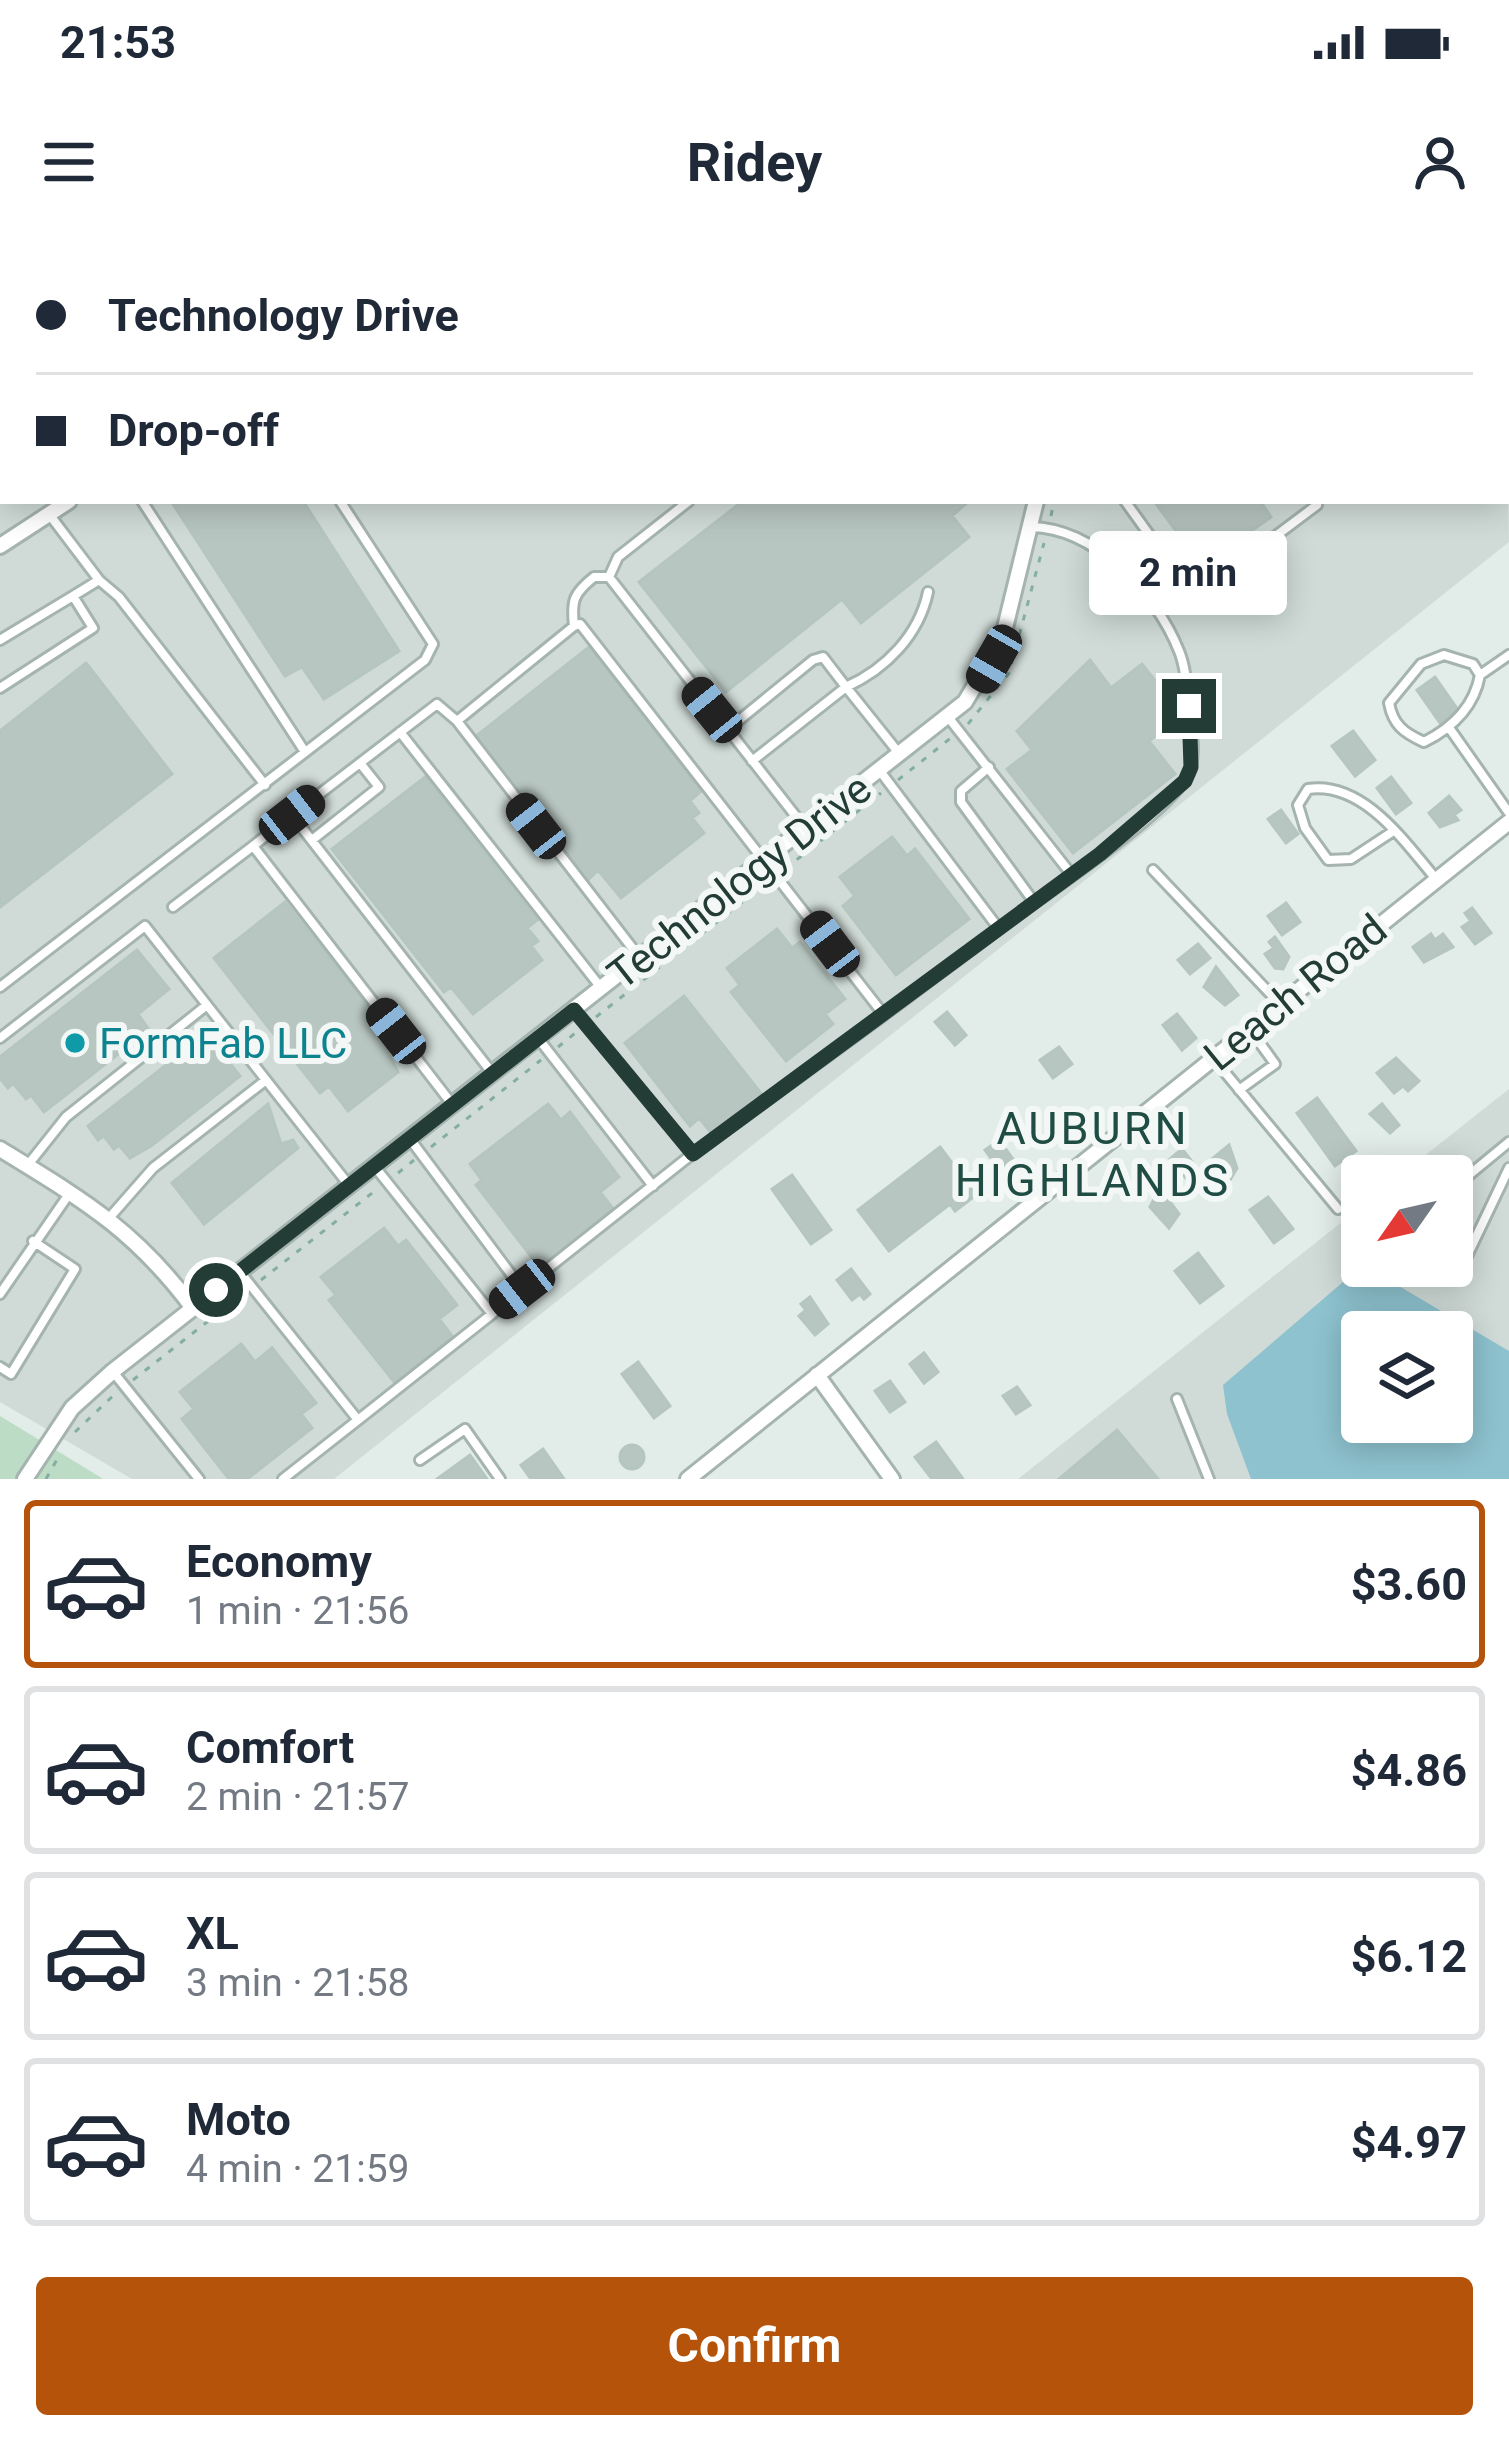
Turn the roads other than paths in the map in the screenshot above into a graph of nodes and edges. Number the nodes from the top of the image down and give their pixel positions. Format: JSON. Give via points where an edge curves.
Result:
{"nodes":[{"id":1,"x":64,"y":504,"type":"edge"},
{"id":2,"x":144,"y":504,"type":"edge"},
{"id":3,"x":342,"y":504,"type":"edge"},
{"id":4,"x":685,"y":504,"type":"edge"},
{"id":5,"x":1036,"y":504,"type":"edge"},
{"id":6,"x":1127,"y":504,"type":"edge"},
{"id":7,"x":1315,"y":504,"type":"edge"},
{"id":8,"x":49,"y":514,"type":"junction"},
{"id":9,"x":1030,"y":527,"type":"junction"},
{"id":10,"x":0,"y":546,"type":"edge"},
{"id":11,"x":609,"y":577,"type":"junction"},
{"id":12,"x":99,"y":580,"type":"junction"},
{"id":13,"x":928,"y":592,"type":"dead end"},
{"id":14,"x":73,"y":596,"type":"junction"},
{"id":15,"x":574,"y":626,"type":"junction"},
{"id":16,"x":0,"y":640,"type":"edge"},
{"id":17,"x":1509,"y":655,"type":"edge"},
{"id":18,"x":1480,"y":675,"type":"junction"},
{"id":19,"x":846,"y":687,"type":"junction"},
{"id":20,"x":0,"y":688,"type":"edge"},
{"id":21,"x":948,"y":717,"type":"junction"},
{"id":22,"x":457,"y":721,"type":"junction"},
{"id":23,"x":1450,"y":729,"type":"junction"},
{"id":24,"x":727,"y":730,"type":"junction"},
{"id":25,"x":400,"y":732,"type":"junction"},
{"id":26,"x":305,"y":752,"type":"junction"},
{"id":27,"x":901,"y":755,"type":"junction"},
{"id":28,"x":752,"y":761,"type":"junction"},
{"id":29,"x":360,"y":763,"type":"junction"},
{"id":30,"x":989,"y":767,"type":"junction"},
{"id":31,"x":880,"y":771,"type":"junction"},
{"id":32,"x":265,"y":785,"type":"junction"},
{"id":33,"x":292,"y":815,"type":"junction"},
{"id":34,"x":1509,"y":817,"type":"edge"},
{"id":35,"x":806,"y":829,"type":"junction"},
{"id":36,"x":1392,"y":832,"type":"junction"},
{"id":37,"x":312,"y":840,"type":"junction"},
{"id":38,"x":253,"y":847,"type":"junction"},
{"id":39,"x":766,"y":860,"type":"junction"},
{"id":40,"x":1153,"y":870,"type":"dead end"},
{"id":41,"x":1071,"y":874,"type":"junction"},
{"id":42,"x":1436,"y":879,"type":"junction"},
{"id":43,"x":1034,"y":902,"type":"junction"},
{"id":44,"x":173,"y":908,"type":"dead end"},
{"id":45,"x":1000,"y":929,"type":"junction"},
{"id":46,"x":640,"y":958,"type":"junction"},
{"id":47,"x":0,"y":987,"type":"edge"},
{"id":48,"x":602,"y":988,"type":"junction"},
{"id":49,"x":1280,"y":1004,"type":"junction"},
{"id":50,"x":207,"y":1005,"type":"junction"},
{"id":51,"x":574,"y":1010,"type":"junction"},
{"id":52,"x":884,"y":1015,"type":"junction"},
{"id":53,"x":1250,"y":1028,"type":"junction"},
{"id":54,"x":0,"y":1038,"type":"edge"},
{"id":55,"x":538,"y":1038,"type":"junction"},
{"id":56,"x":1213,"y":1058,"type":"junction"},
{"id":57,"x":494,"y":1074,"type":"junction"},
{"id":58,"x":266,"y":1081,"type":"junction"},
{"id":59,"x":1239,"y":1090,"type":"junction"},
{"id":60,"x":453,"y":1105,"type":"junction"},
{"id":61,"x":410,"y":1139,"type":"junction"},
{"id":62,"x":1509,"y":1142,"type":"edge"},
{"id":63,"x":0,"y":1150,"type":"edge"},
{"id":64,"x":693,"y":1154,"type":"junction"},
{"id":65,"x":27,"y":1166,"type":"junction"},
{"id":66,"x":375,"y":1166,"type":"junction"},
{"id":67,"x":1509,"y":1168,"type":"edge"},
{"id":68,"x":1473,"y":1172,"type":"edge"},
{"id":69,"x":350,"y":1186,"type":"junction"},
{"id":70,"x":653,"y":1186,"type":"junction"},
{"id":71,"x":70,"y":1192,"type":"junction"},
{"id":72,"x":1338,"y":1209,"type":"dead end"},
{"id":73,"x":110,"y":1217,"type":"junction"},
{"id":74,"x":33,"y":1241,"type":"junction"},
{"id":75,"x":1473,"y":1243,"type":"edge"},
{"id":76,"x":240,"y":1272,"type":"junction"},
{"id":77,"x":522,"y":1289,"type":"junction"},
{"id":78,"x":0,"y":1294,"type":"edge"},
{"id":79,"x":193,"y":1308,"type":"junction"},
{"id":80,"x":492,"y":1314,"type":"junction"},
{"id":81,"x":0,"y":1367,"type":"edge"},
{"id":82,"x":113,"y":1372,"type":"junction"},
{"id":83,"x":817,"y":1376,"type":"junction"},
{"id":84,"x":1177,"y":1399,"type":"dead end"},
{"id":85,"x":358,"y":1420,"type":"junction"},
{"id":86,"x":420,"y":1460,"type":"dead end"},
{"id":87,"x":26,"y":1479,"type":"edge"},
{"id":88,"x":199,"y":1479,"type":"edge"},
{"id":89,"x":283,"y":1479,"type":"edge"},
{"id":90,"x":500,"y":1479,"type":"edge"},
{"id":91,"x":688,"y":1479,"type":"edge"},
{"id":92,"x":892,"y":1479,"type":"edge"},
{"id":93,"x":1209,"y":1479,"type":"edge"}],
"edges":[{"from":1,"to":8,"type":"street"},
{"from":2,"to":26,"type":"lane"},
{"from":3,"to":26,"type":"lane","via":[[433,644],[425,660]]},
{"from":4,"to":11,"type":"lane","via":[[618,557]]},
{"from":5,"to":9,"type":"street","name":"Technology Drive"},
{"from":6,"to":7,"type":"lane","via":[[1194,597]]},
{"from":8,"to":10,"type":"street"},
{"from":8,"to":12,"type":"lane"},
{"from":9,"to":21,"type":"street","name":"Technology Drive","via":[[994,659]]},
{"from":9,"to":41,"type":"lane","via":[[1088,539],[1147,602],[1179,650],[1192,733],[1185,781]]},
{"from":11,"to":15,"type":"lane","via":[[594,577],[576,592]]},
{"from":11,"to":24,"type":"lane"},
{"from":12,"to":14,"type":"lane"},
{"from":12,"to":32,"type":"lane"},
{"from":13,"to":19,"type":"lane","via":[[902,646]]},
{"from":14,"to":16,"type":"lane"},
{"from":14,"to":20,"type":"lane","via":[[93,628]]},
{"from":15,"to":22,"type":"lane"},
{"from":15,"to":39,"type":"lane"},
{"from":17,"to":18,"type":"lane"},
{"from":18,"to":23,"type":"lane"},
{"from":18,"to":23,"type":"lane","via":[[1473,664],[1444,655],[1394,690],[1392,718],[1405,733],[1424,742]]},
{"from":19,"to":24,"type":"lane","via":[[824,657],[813,660]]},
{"from":19,"to":27,"type":"lane"},
{"from":19,"to":28,"type":"lane"},
{"from":21,"to":27,"type":"street","name":"Technology Drive"},
{"from":21,"to":30,"type":"lane"},
{"from":22,"to":25,"type":"lane","via":[[437,704]]},
{"from":22,"to":46,"type":"lane"},
{"from":23,"to":34,"type":"lane"},
{"from":24,"to":28,"type":"lane"},
{"from":25,"to":29,"type":"lane"},
{"from":25,"to":48,"type":"lane"},
{"from":26,"to":32,"type":"lane"},
{"from":27,"to":31,"type":"street","name":"Technology Drive"},
{"from":28,"to":35,"type":"lane"},
{"from":29,"to":33,"type":"lane"},
{"from":29,"to":37,"type":"lane","via":[[379,787]]},
{"from":30,"to":41,"type":"lane"},
{"from":30,"to":43,"type":"lane","via":[[961,791],[961,802]]},
{"from":31,"to":35,"type":"street","name":"Technology Drive"},
{"from":31,"to":45,"type":"lane"},
{"from":32,"to":47,"type":"lane"},
{"from":33,"to":37,"type":"lane"},
{"from":33,"to":38,"type":"lane"},
{"from":34,"to":42,"type":"street","name":"Leach Road"},
{"from":35,"to":39,"type":"street","name":"Technology Drive"},
{"from":36,"to":36,"type":"lane","via":[[1333,785],[1308,789],[1298,805],[1328,860],[1351,859]]},
{"from":36,"to":42,"type":"lane"},
{"from":37,"to":57,"type":"lane"},
{"from":38,"to":44,"type":"lane"},
{"from":38,"to":60,"type":"lane"},
{"from":39,"to":46,"type":"street","name":"Technology Drive"},
{"from":39,"to":52,"type":"lane"},
{"from":40,"to":49,"type":"lane"},
{"from":41,"to":43,"type":"lane"},
{"from":42,"to":49,"type":"street","name":"Leach Road"},
{"from":43,"to":45,"type":"lane"},
{"from":45,"to":52,"type":"lane"},
{"from":46,"to":48,"type":"street","name":"Technology Drive"},
{"from":48,"to":51,"type":"street","name":"Technology Drive"},
{"from":49,"to":53,"type":"street","name":"Leach Road"},
{"from":50,"to":54,"type":"lane","via":[[145,926]]},
{"from":50,"to":58,"type":"lane"},
{"from":50,"to":65,"type":"lane","via":[[66,1117]]},
{"from":51,"to":55,"type":"street","name":"Technology Drive"},
{"from":51,"to":64,"type":"lane"},
{"from":52,"to":64,"type":"lane"},
{"from":53,"to":56,"type":"street","name":"Leach Road"},
{"from":53,"to":59,"type":"lane","via":[[1274,1064]]},
{"from":55,"to":57,"type":"street","name":"Technology Drive"},
{"from":55,"to":70,"type":"lane"},
{"from":56,"to":59,"type":"lane"},
{"from":56,"to":83,"type":"street","name":"Leach Road"},
{"from":57,"to":60,"type":"street","name":"Technology Drive"},
{"from":58,"to":69,"type":"lane"},
{"from":58,"to":73,"type":"lane","via":[[152,1168]]},
{"from":59,"to":72,"type":"lane"},
{"from":60,"to":61,"type":"street","name":"Technology Drive"},
{"from":61,"to":66,"type":"street","name":"Technology Drive"},
{"from":61,"to":77,"type":"lane"},
{"from":62,"to":68,"type":"lane"},
{"from":63,"to":65,"type":"street"},
{"from":64,"to":70,"type":"lane"},
{"from":65,"to":71,"type":"street"},
{"from":66,"to":69,"type":"street","name":"Technology Drive"},
{"from":66,"to":80,"type":"lane"},
{"from":67,"to":75,"type":"lane"},
{"from":69,"to":76,"type":"street","name":"Technology Drive"},
{"from":70,"to":77,"type":"lane"},
{"from":71,"to":73,"type":"street"},
{"from":71,"to":74,"type":"lane"},
{"from":73,"to":79,"type":"street"},
{"from":74,"to":78,"type":"lane"},
{"from":74,"to":81,"type":"lane","via":[[75,1269],[11,1374]]},
{"from":76,"to":79,"type":"street","name":"Technology Drive"},
{"from":76,"to":85,"type":"lane"},
{"from":77,"to":80,"type":"lane"},
{"from":79,"to":82,"type":"street","name":"Technology Drive"},
{"from":80,"to":85,"type":"lane"},
{"from":82,"to":87,"type":"street","name":"Technology Drive","via":[[72,1408]]},
{"from":82,"to":88,"type":"lane"},
{"from":83,"to":91,"type":"street","name":"Leach Road"},
{"from":83,"to":92,"type":"street"},
{"from":84,"to":93,"type":"lane"},
{"from":85,"to":89,"type":"lane"},
{"from":86,"to":90,"type":"lane","via":[[465,1429]]}]}
